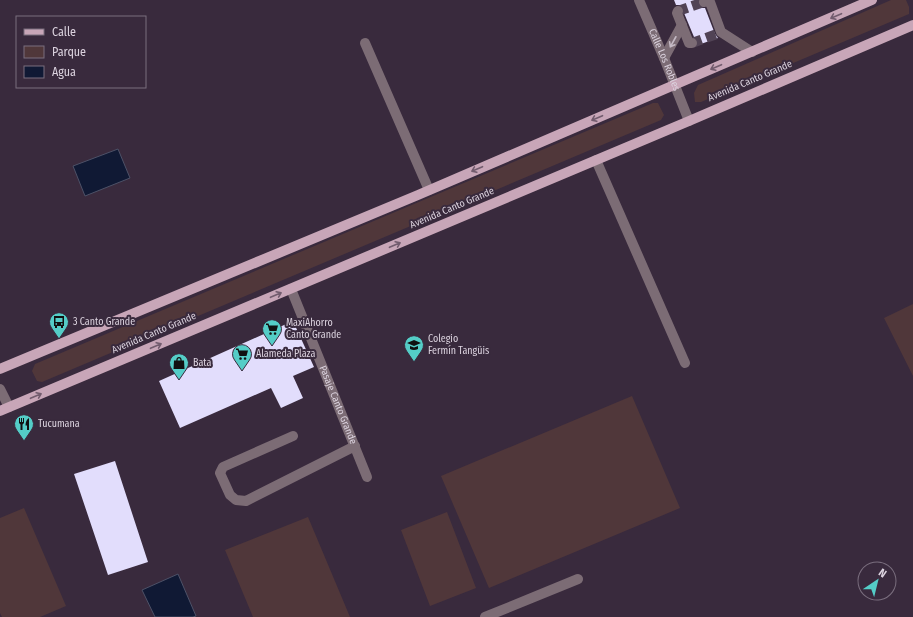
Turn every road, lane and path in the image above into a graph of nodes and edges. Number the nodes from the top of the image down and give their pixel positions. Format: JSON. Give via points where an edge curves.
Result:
{"nodes":[{"id":1,"x":639,"y":0,"type":"edge"},
{"id":2,"x":872,"y":0,"type":"edge"},
{"id":3,"x":704,"y":2,"type":"dead end"},
{"id":4,"x":678,"y":11,"type":"dead end"},
{"id":5,"x":682,"y":25,"type":"junction"},
{"id":6,"x":913,"y":25,"type":"edge"},
{"id":7,"x":366,"y":43,"type":"dead end"},
{"id":8,"x":692,"y":43,"type":"dead end"},
{"id":9,"x":752,"y":52,"type":"junction"},
{"id":10,"x":664,"y":58,"type":"junction"},
{"id":11,"x":675,"y":85,"type":"junction"},
{"id":12,"x":689,"y":121,"type":"junction"},
{"id":13,"x":596,"y":160,"type":"junction"},
{"id":14,"x":429,"y":190,"type":"junction"},
{"id":15,"x":291,"y":289,"type":"junction"},
{"id":16,"x":685,"y":363,"type":"dead end"},
{"id":17,"x":0,"y":369,"type":"edge"},
{"id":18,"x":0,"y":389,"type":"edge"},
{"id":19,"x":4,"y":409,"type":"edge"},
{"id":20,"x":293,"y":436,"type":"dead end"},
{"id":21,"x":355,"y":446,"type":"junction"},
{"id":22,"x":367,"y":477,"type":"dead end"},
{"id":23,"x":578,"y":579,"type":"dead end"},
{"id":24,"x":485,"y":617,"type":"edge"}],
"edges":[{"from":1,"to":10,"type":"street","name":"Calle Los Robles"},
{"from":2,"to":9,"type":"main road","one_way":true},
{"from":3,"to":9,"type":"street","via":[[710,2],[719,33]]},
{"from":4,"to":5,"type":"street"},
{"from":5,"to":8,"type":"street","via":[[689,43]]},
{"from":5,"to":10,"type":"street","one_way":true},
{"from":6,"to":12,"type":"main road","name":"Avenida Canto Grande"},
{"from":7,"to":14,"type":"street"},
{"from":9,"to":11,"type":"main road","one_way":true},
{"from":10,"to":11,"type":"street","name":"Calle Los Robles"},
{"from":11,"to":12,"type":"street","name":"Calle Los Robles"},
{"from":11,"to":14,"type":"main road","one_way":true},
{"from":12,"to":13,"type":"main road","name":"Avenida Canto Grande"},
{"from":15,"to":13,"type":"main road","name":"Avenida Canto Grande","one_way":true},
{"from":13,"to":16,"type":"street"},
{"from":14,"to":17,"type":"main road"},
{"from":19,"to":15,"type":"main road","name":"Avenida Canto Grande","one_way":true},
{"from":15,"to":21,"type":"street","name":"Pasaje Canto Grande"},
{"from":18,"to":19,"type":"street"},
{"from":20,"to":21,"type":"street","via":[[222,467],[220,473],[230,495],[236,500],[246,501]]},
{"from":21,"to":22,"type":"street","name":"Pasaje Canto Grande"},
{"from":23,"to":24,"type":"street"}]}
